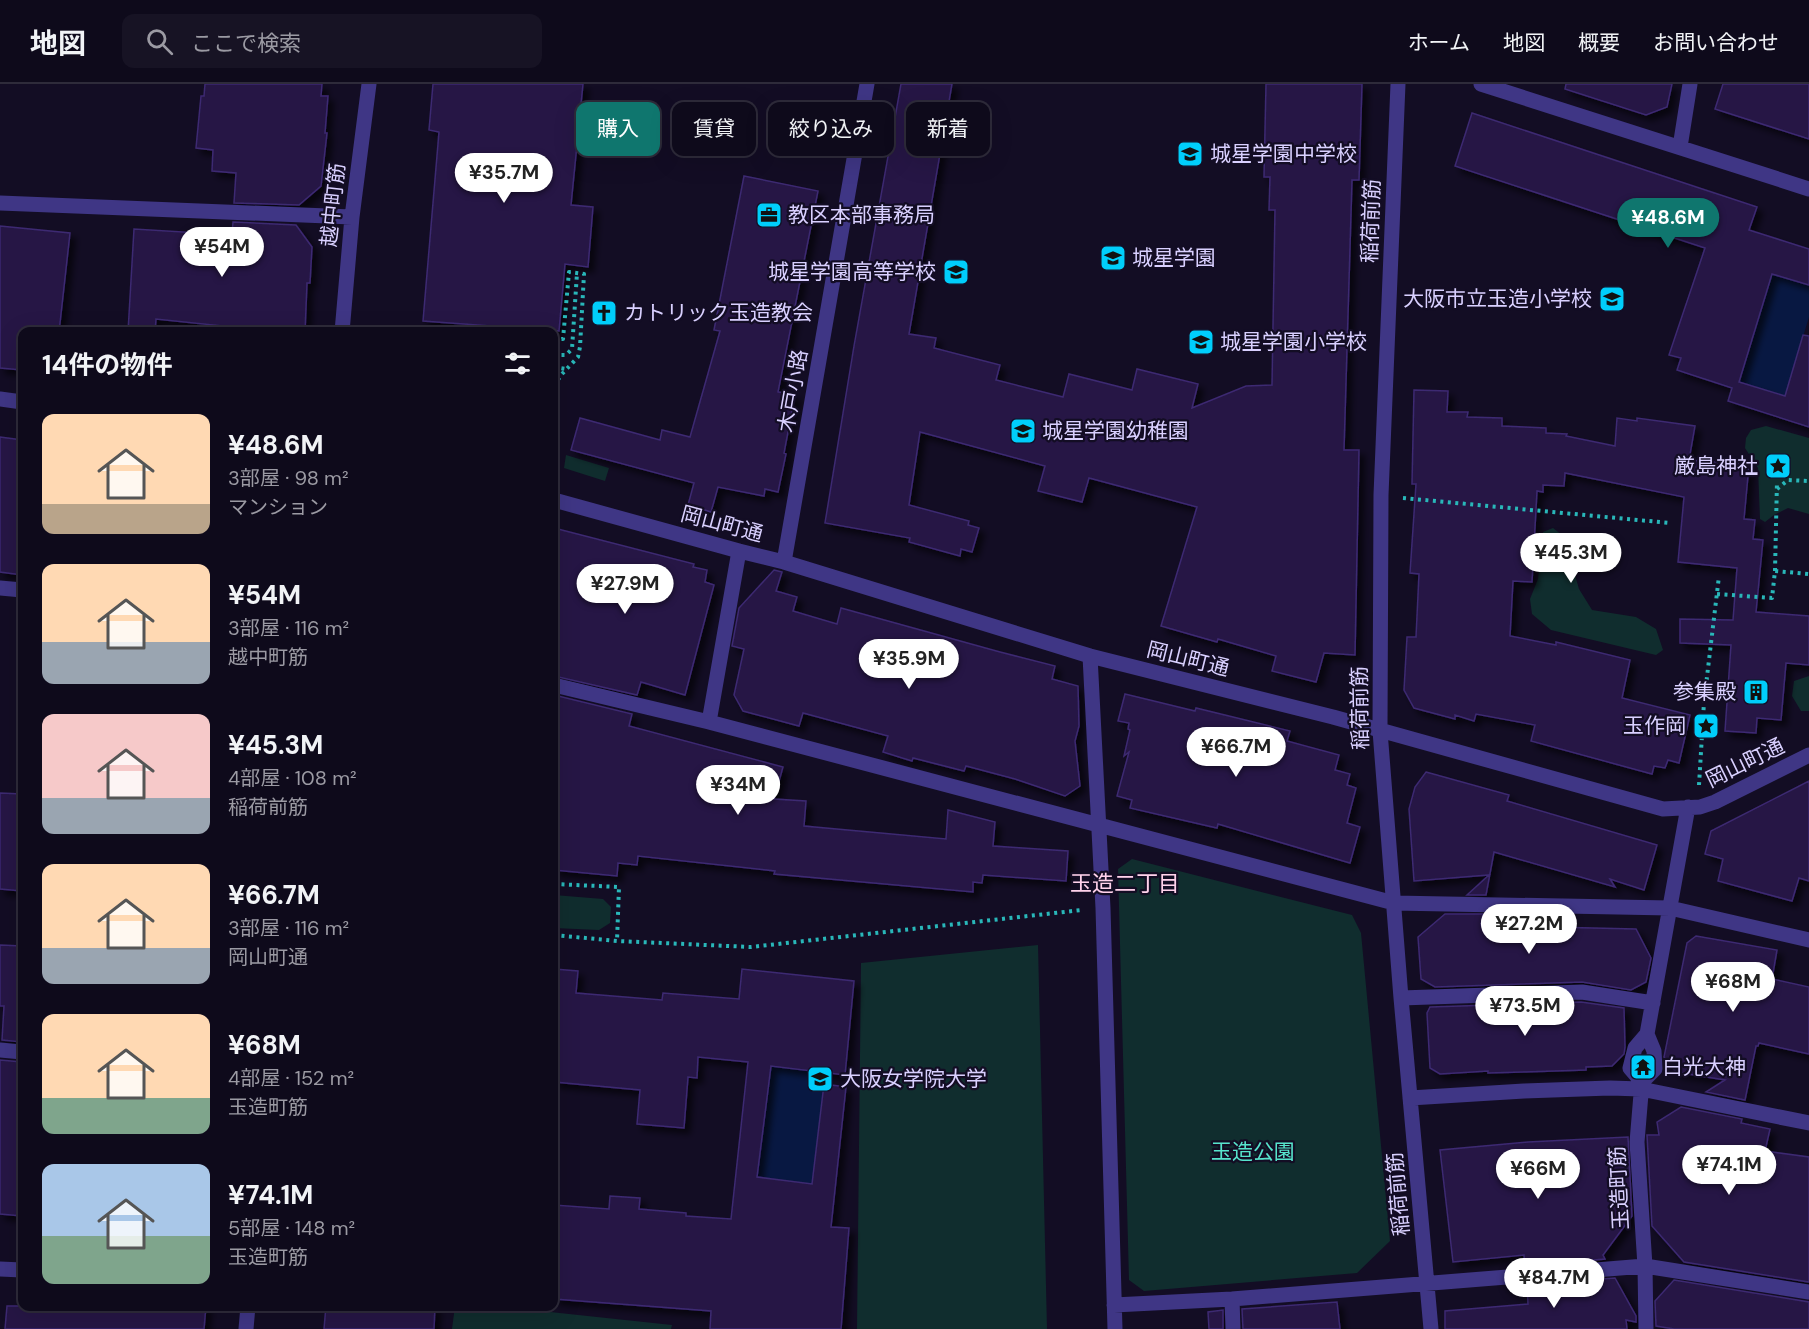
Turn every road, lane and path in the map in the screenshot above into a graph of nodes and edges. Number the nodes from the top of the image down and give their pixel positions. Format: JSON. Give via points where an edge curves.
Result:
{"nodes":[{"id":1,"x":369,"y":84,"type":"edge"},
{"id":2,"x":867,"y":84,"type":"edge"},
{"id":3,"x":1398,"y":84,"type":"edge"},
{"id":4,"x":1481,"y":84,"type":"edge"},
{"id":5,"x":1689,"y":84,"type":"edge"},
{"id":6,"x":1680,"y":147,"type":"junction"},
{"id":7,"x":1809,"y":189,"type":"edge"},
{"id":8,"x":0,"y":203,"type":"edge"},
{"id":9,"x":352,"y":217,"type":"junction"},
{"id":10,"x":577,"y":273,"type":"junction"},
{"id":11,"x":342,"y":327,"type":"edge"},
{"id":12,"x":558,"y":339,"type":"edge"},
{"id":13,"x":558,"y":355,"type":"edge"},
{"id":14,"x":558,"y":368,"type":"edge"},
{"id":15,"x":567,"y":369,"type":"junction"},
{"id":16,"x":558,"y":381,"type":"edge"},
{"id":17,"x":0,"y":399,"type":"edge"},
{"id":18,"x":18,"y":401,"type":"edge"},
{"id":19,"x":1777,"y":481,"type":"dead end"},
{"id":20,"x":1809,"y":481,"type":"edge"},
{"id":21,"x":1776,"y":489,"type":"junction"},
{"id":22,"x":1381,"y":495,"type":"junction"},
{"id":23,"x":558,"y":501,"type":"edge"},
{"id":24,"x":1670,"y":524,"type":"dead end"},
{"id":25,"x":740,"y":551,"type":"junction"},
{"id":26,"x":784,"y":562,"type":"junction"},
{"id":27,"x":1775,"y":571,"type":"junction"},
{"id":28,"x":1809,"y":574,"type":"edge"},
{"id":29,"x":1719,"y":576,"type":"dead end"},
{"id":30,"x":0,"y":588,"type":"edge"},
{"id":31,"x":18,"y":590,"type":"edge"},
{"id":32,"x":1717,"y":594,"type":"junction"},
{"id":33,"x":1090,"y":656,"type":"junction"},
{"id":34,"x":558,"y":686,"type":"edge"},
{"id":35,"x":709,"y":722,"type":"junction"},
{"id":36,"x":1380,"y":731,"type":"junction"},
{"id":37,"x":1809,"y":755,"type":"edge"},
{"id":38,"x":1694,"y":807,"type":"junction"},
{"id":39,"x":1100,"y":825,"type":"junction"},
{"id":40,"x":558,"y":884,"type":"edge"},
{"id":41,"x":1394,"y":903,"type":"junction"},
{"id":42,"x":1103,"y":908,"type":"junction"},
{"id":43,"x":1670,"y":908,"type":"junction"},
{"id":44,"x":558,"y":935,"type":"edge"},
{"id":45,"x":1809,"y":940,"type":"edge"},
{"id":46,"x":617,"y":941,"type":"junction"},
{"id":47,"x":1401,"y":998,"type":"junction"},
{"id":48,"x":1653,"y":1003,"type":"junction"},
{"id":49,"x":1647,"y":1034,"type":"junction"},
{"id":50,"x":0,"y":1050,"type":"edge"},
{"id":51,"x":18,"y":1052,"type":"edge"},
{"id":52,"x":1642,"y":1085,"type":"junction"},
{"id":53,"x":1410,"y":1098,"type":"junction"},
{"id":54,"x":1809,"y":1124,"type":"edge"},
{"id":55,"x":1645,"y":1266,"type":"junction"},
{"id":56,"x":0,"y":1269,"type":"edge"},
{"id":57,"x":18,"y":1270,"type":"edge"},
{"id":58,"x":1427,"y":1283,"type":"junction"},
{"id":59,"x":1809,"y":1292,"type":"edge"},
{"id":60,"x":1232,"y":1299,"type":"junction"},
{"id":61,"x":1114,"y":1305,"type":"junction"},
{"id":62,"x":248,"y":1311,"type":"edge"},
{"id":63,"x":246,"y":1329,"type":"edge"},
{"id":64,"x":1115,"y":1329,"type":"edge"},
{"id":65,"x":1233,"y":1329,"type":"edge"},
{"id":66,"x":1431,"y":1329,"type":"edge"},
{"id":67,"x":1646,"y":1329,"type":"edge"}],
"edges":[{"from":1,"to":9,"type":"street","name":"越中町筋"},
{"from":2,"to":26,"type":"street","name":"木戸小路"},
{"from":3,"to":22,"type":"street","name":"稲荷前筋"},
{"from":4,"to":6,"type":"street"},
{"from":5,"to":6,"type":"street"},
{"from":6,"to":7,"type":"street"},
{"from":8,"to":9,"type":"street"},
{"from":9,"to":11,"type":"street","name":"越中町筋"},
{"from":10,"to":12,"type":"path","via":[[569,272],[563,339]]},
{"from":10,"to":13,"type":"path","via":[[572,349],[566,355]]},
{"from":10,"to":15,"type":"path","via":[[584,274],[580,347],[578,357]]},
{"from":14,"to":15,"type":"path"},
{"from":15,"to":16,"type":"path"},
{"from":17,"to":18,"type":"street"},
{"from":19,"to":21,"type":"path"},
{"from":20,"to":21,"type":"path","via":[[1788,480]]},
{"from":21,"to":27,"type":"path"},
{"from":22,"to":24,"type":"path"},
{"from":22,"to":36,"type":"street","name":"稲荷前筋"},
{"from":23,"to":25,"type":"street","name":"岡山町通"},
{"from":25,"to":26,"type":"street","name":"岡山町通"},
{"from":25,"to":35,"type":"street"},
{"from":26,"to":33,"type":"street","name":"岡山町通"},
{"from":27,"to":28,"type":"path"},
{"from":27,"to":32,"type":"path","via":[[1772,598]]},
{"from":29,"to":32,"type":"path"},
{"from":30,"to":31,"type":"street"},
{"from":32,"to":38,"type":"path"},
{"from":33,"to":36,"type":"street","name":"岡山町通"},
{"from":33,"to":39,"type":"street"},
{"from":34,"to":35,"type":"street"},
{"from":35,"to":39,"type":"street"},
{"from":36,"to":38,"type":"street","name":"岡山町通","via":[[1638,803],[1663,809]]},
{"from":36,"to":41,"type":"street","name":"稲荷前筋"},
{"from":37,"to":38,"type":"street","name":"岡山町通","via":[[1714,802]]},
{"from":38,"to":43,"type":"street"},
{"from":39,"to":41,"type":"street"},
{"from":39,"to":42,"type":"street"},
{"from":40,"to":46,"type":"path","via":[[619,887]]},
{"from":41,"to":43,"type":"street"},
{"from":41,"to":47,"type":"street","name":"稲荷前筋"},
{"from":42,"to":46,"type":"path","via":[[751,947]]},
{"from":42,"to":61,"type":"street"},
{"from":43,"to":45,"type":"street"},
{"from":43,"to":48,"type":"street"},
{"from":44,"to":46,"type":"path"},
{"from":47,"to":48,"type":"street","via":[[1582,992]]},
{"from":47,"to":53,"type":"street","name":"稲荷前筋"},
{"from":48,"to":49,"type":"street"},
{"from":49,"to":52,"type":"street","via":[[1654,1051],[1655,1070]]},
{"from":49,"to":52,"type":"street","via":[[1635,1048],[1630,1068]]},
{"from":50,"to":51,"type":"street"},
{"from":52,"to":53,"type":"street"},
{"from":52,"to":54,"type":"street"},
{"from":52,"to":55,"type":"street","name":"玉造町筋","via":[[1637,1142]]},
{"from":53,"to":58,"type":"street","name":"稲荷前筋"},
{"from":55,"to":58,"type":"street"},
{"from":55,"to":59,"type":"street"},
{"from":55,"to":67,"type":"street","name":"玉造町筋"},
{"from":56,"to":57,"type":"street"},
{"from":58,"to":60,"type":"street"},
{"from":58,"to":66,"type":"street","name":"稲荷前筋"},
{"from":60,"to":61,"type":"street"},
{"from":60,"to":65,"type":"street"},
{"from":61,"to":64,"type":"street"},
{"from":62,"to":63,"type":"street"}]}
